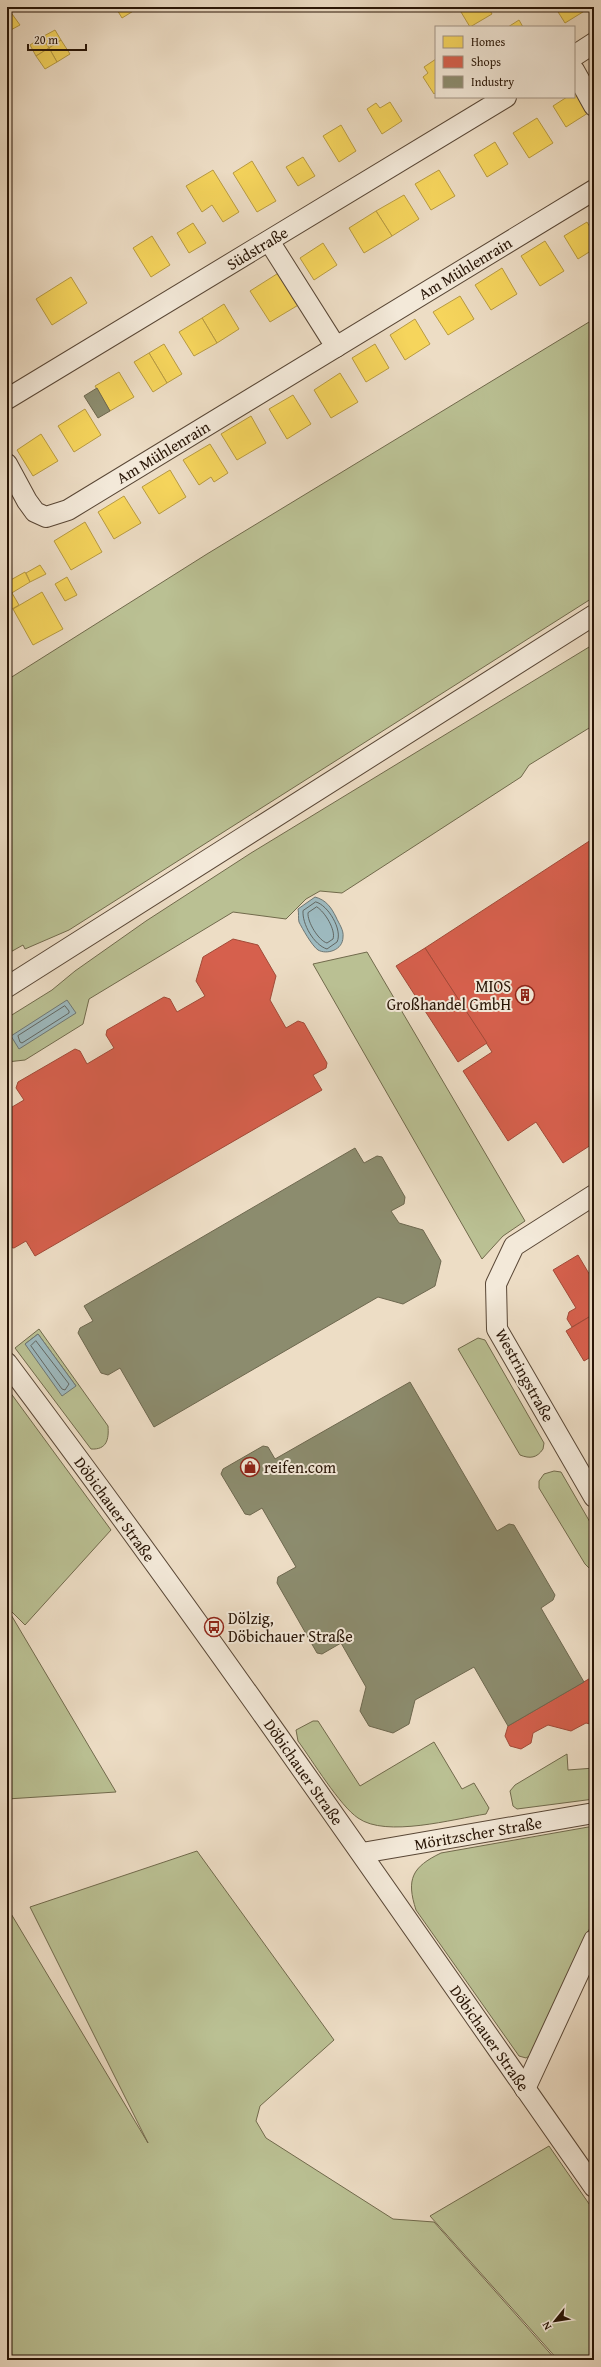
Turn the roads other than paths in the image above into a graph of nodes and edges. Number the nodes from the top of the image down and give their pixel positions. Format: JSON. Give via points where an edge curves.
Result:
{"nodes":[{"id":1,"x":594,"y":43,"type":"edge"},
{"id":2,"x":575,"y":55,"type":"edge"},
{"id":3,"x":575,"y":72,"type":"edge"},
{"id":4,"x":504,"y":98,"type":"edge"},
{"id":5,"x":594,"y":106,"type":"edge"},
{"id":6,"x":594,"y":190,"type":"edge"},
{"id":7,"x":270,"y":241,"type":"junction"},
{"id":8,"x":336,"y":347,"type":"junction"},
{"id":9,"x":7,"y":399,"type":"edge"},
{"id":10,"x":7,"y":464,"type":"edge"},
{"id":11,"x":594,"y":615,"type":"edge"},
{"id":12,"x":7,"y":987,"type":"edge"},
{"id":13,"x":594,"y":1195,"type":"edge"},
{"id":14,"x":7,"y":1363,"type":"edge"},
{"id":15,"x":594,"y":1497,"type":"edge"},
{"id":16,"x":594,"y":1813,"type":"edge"},
{"id":17,"x":362,"y":1853,"type":"junction"},
{"id":18,"x":594,"y":1940,"type":"edge"},
{"id":19,"x":588,"y":1971,"type":"edge"},
{"id":20,"x":526,"y":2089,"type":"junction"},
{"id":21,"x":594,"y":2187,"type":"edge"}],
"edges":[{"from":1,"to":2,"type":"street"},
{"from":3,"to":5,"type":"street"},
{"from":4,"to":7,"type":"street","name":"Südstraße"},
{"from":6,"to":8,"type":"street","name":"Am Mühlenrain"},
{"from":7,"to":8,"type":"street"},
{"from":7,"to":9,"type":"street","name":"Südstraße"},
{"from":8,"to":10,"type":"street","name":"Am Mühlenrain","via":[[68,510],[46,516],[35,512]]},
{"from":11,"to":12,"type":"street"},
{"from":13,"to":15,"type":"street","name":"Westringstraße","via":[[514,1246],[496,1284],[496,1298],[497,1329]]},
{"from":14,"to":17,"type":"street","name":"Döbichauer Straße","via":[[89,1472]]},
{"from":16,"to":17,"type":"street","name":"Möritzscher Straße"},
{"from":17,"to":20,"type":"street","name":"Döbichauer Straße"},
{"from":18,"to":19,"type":"street"},
{"from":19,"to":20,"type":"street"},
{"from":20,"to":21,"type":"street","name":"Döbichauer Straße"}]}
